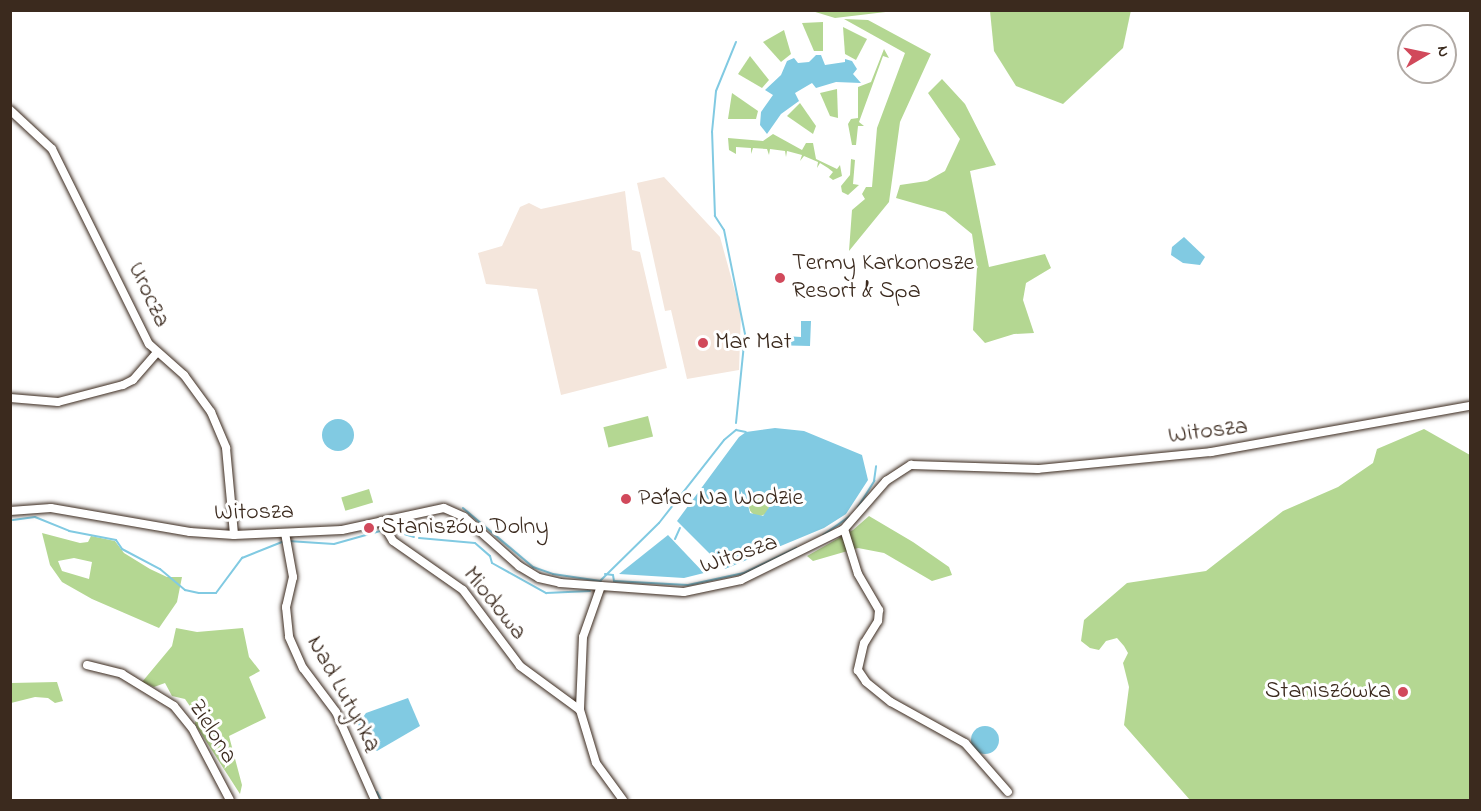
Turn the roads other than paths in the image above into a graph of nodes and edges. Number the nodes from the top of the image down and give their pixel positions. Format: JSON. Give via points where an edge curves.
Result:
{"nodes":[{"id":1,"x":10,"y":110,"type":"edge"},
{"id":2,"x":156,"y":354,"type":"junction"},
{"id":3,"x":10,"y":398,"type":"edge"},
{"id":4,"x":1470,"y":406,"type":"edge"},
{"id":5,"x":10,"y":511,"type":"edge"},
{"id":6,"x":381,"y":521,"type":"junction"},
{"id":7,"x":844,"y":529,"type":"junction"},
{"id":8,"x":285,"y":533,"type":"junction"},
{"id":9,"x":234,"y":535,"type":"junction"},
{"id":10,"x":601,"y":586,"type":"junction"},
{"id":11,"x":87,"y":665,"type":"dead end"},
{"id":12,"x":580,"y":710,"type":"junction"},
{"id":13,"x":1008,"y":792,"type":"dead end"},
{"id":14,"x":230,"y":801,"type":"edge"},
{"id":15,"x":375,"y":801,"type":"edge"},
{"id":16,"x":623,"y":801,"type":"edge"}],
"edges":[{"from":1,"to":2,"type":"street","name":"Urocza","via":[[52,149]]},
{"from":2,"to":3,"type":"street","via":[[133,380],[123,385],[58,402]]},
{"from":2,"to":9,"type":"street","name":"Urocza","via":[[191,382],[220,432],[227,457]]},
{"from":4,"to":7,"type":"street","name":"Witosza","via":[[1200,453],[1038,469],[911,465],[886,481]]},
{"from":5,"to":9,"type":"street","name":"Witosza","via":[[51,508],[190,532]]},
{"from":6,"to":8,"type":"street","name":"Witosza","via":[[342,530]]},
{"from":6,"to":10,"type":"street","name":"Witosza","via":[[444,508],[464,517],[519,566],[539,578]]},
{"from":6,"to":12,"type":"street","name":"Miodowa","via":[[393,541],[463,590],[511,657]]},
{"from":7,"to":10,"type":"street","name":"Witosza","via":[[800,554],[719,587],[684,592]]},
{"from":7,"to":13,"type":"street","via":[[858,574],[879,610],[878,621],[864,643],[858,670],[866,682],[891,702],[965,743]]},
{"from":8,"to":9,"type":"street","name":"Witosza"},
{"from":8,"to":15,"type":"street","name":"Nad Lutynką","via":[[293,577],[286,607],[289,637],[303,668],[336,712]]},
{"from":10,"to":12,"type":"street","via":[[583,637]]},
{"from":11,"to":14,"type":"street","name":"Zielona","via":[[122,674],[174,706],[192,728]]},
{"from":12,"to":16,"type":"street","via":[[596,763]]}]}
